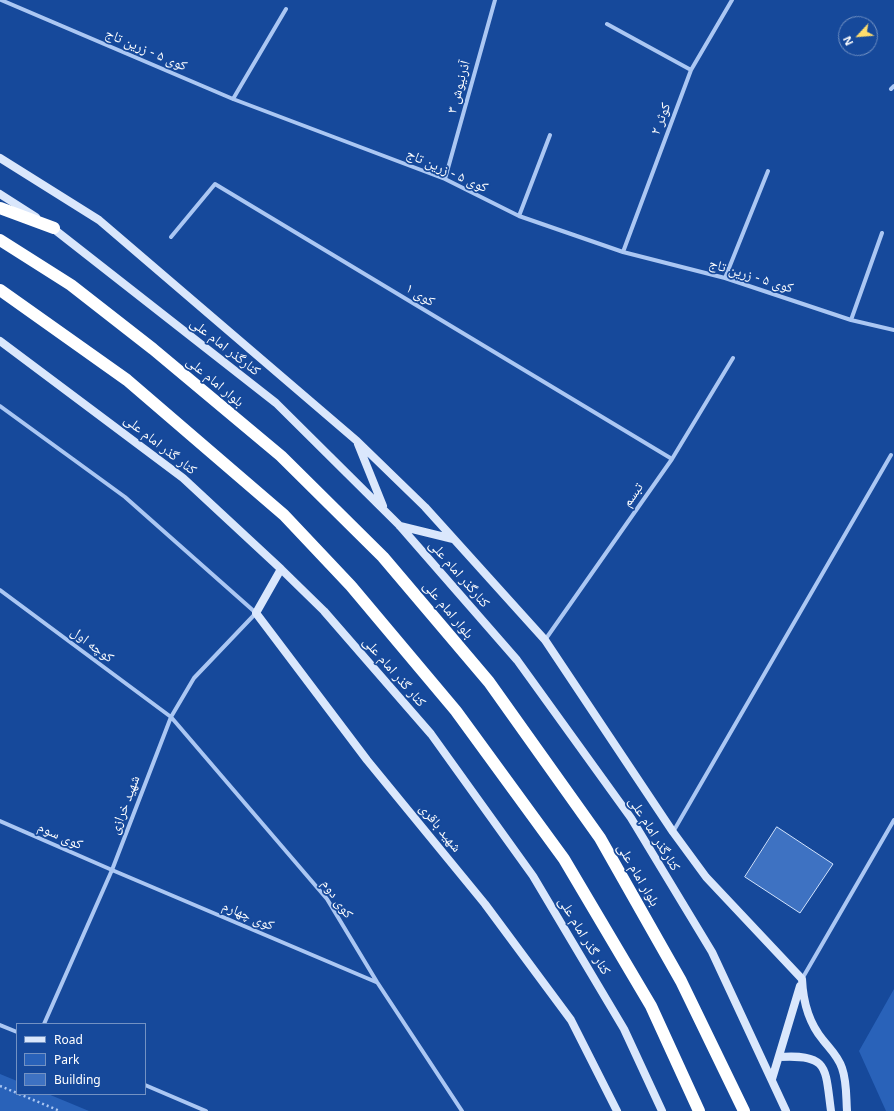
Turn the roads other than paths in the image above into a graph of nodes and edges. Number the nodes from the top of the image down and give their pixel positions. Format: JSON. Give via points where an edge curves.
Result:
{"nodes":[{"id":1,"x":2,"y":0,"type":"edge"},
{"id":2,"x":494,"y":0,"type":"edge"},
{"id":3,"x":732,"y":0,"type":"edge"},
{"id":4,"x":286,"y":9,"type":"dead end"},
{"id":5,"x":607,"y":24,"type":"dead end"},
{"id":6,"x":691,"y":70,"type":"junction"},
{"id":7,"x":233,"y":99,"type":"junction"},
{"id":8,"x":550,"y":135,"type":"dead end"},
{"id":9,"x":0,"y":158,"type":"edge"},
{"id":10,"x":768,"y":171,"type":"dead end"},
{"id":11,"x":445,"y":179,"type":"junction"},
{"id":12,"x":0,"y":194,"type":"edge"},
{"id":13,"x":0,"y":208,"type":"edge"},
{"id":14,"x":519,"y":216,"type":"junction"},
{"id":15,"x":54,"y":228,"type":"junction"},
{"id":16,"x":882,"y":233,"type":"dead end"},
{"id":17,"x":171,"y":237,"type":"dead end"},
{"id":18,"x":0,"y":240,"type":"edge"},
{"id":19,"x":623,"y":252,"type":"junction"},
{"id":20,"x":725,"y":278,"type":"junction"},
{"id":21,"x":0,"y":290,"type":"edge"},
{"id":22,"x":851,"y":320,"type":"junction"},
{"id":23,"x":894,"y":330,"type":"edge"},
{"id":24,"x":0,"y":341,"type":"edge"},
{"id":25,"x":733,"y":358,"type":"dead end"},
{"id":26,"x":0,"y":406,"type":"edge"},
{"id":27,"x":357,"y":442,"type":"junction"},
{"id":28,"x":891,"y":455,"type":"dead end"},
{"id":29,"x":672,"y":459,"type":"junction"},
{"id":30,"x":384,"y":508,"type":"junction"},
{"id":31,"x":400,"y":526,"type":"junction"},
{"id":32,"x":454,"y":539,"type":"junction"},
{"id":33,"x":281,"y":569,"type":"junction"},
{"id":34,"x":0,"y":590,"type":"edge"},
{"id":35,"x":256,"y":613,"type":"junction"},
{"id":36,"x":545,"y":640,"type":"junction"},
{"id":37,"x":171,"y":718,"type":"junction"},
{"id":38,"x":894,"y":820,"type":"edge"},
{"id":39,"x":0,"y":821,"type":"edge"},
{"id":40,"x":673,"y":832,"type":"junction"},
{"id":41,"x":112,"y":870,"type":"junction"},
{"id":42,"x":802,"y":979,"type":"junction"},
{"id":43,"x":376,"y":982,"type":"junction"},
{"id":44,"x":44,"y":1023,"type":"edge"},
{"id":45,"x":0,"y":1025,"type":"edge"},
{"id":46,"x":16,"y":1032,"type":"edge"},
{"id":47,"x":779,"y":1057,"type":"junction"},
{"id":48,"x":772,"y":1079,"type":"junction"},
{"id":49,"x":146,"y":1085,"type":"edge"},
{"id":50,"x":206,"y":1111,"type":"edge"},
{"id":51,"x":462,"y":1111,"type":"edge"},
{"id":52,"x":617,"y":1111,"type":"edge"},
{"id":53,"x":662,"y":1111,"type":"edge"},
{"id":54,"x":699,"y":1111,"type":"edge"},
{"id":55,"x":744,"y":1111,"type":"edge"},
{"id":56,"x":786,"y":1111,"type":"edge"},
{"id":57,"x":831,"y":1111,"type":"edge"},
{"id":58,"x":847,"y":1111,"type":"edge"}],
"edges":[{"from":1,"to":7,"type":"street","name":"کوی ۵ - زرین تاج"},
{"from":2,"to":11,"type":"street","name":"آذرنیوش ۳"},
{"from":3,"to":6,"type":"street","name":"کوثر ۲"},
{"from":4,"to":7,"type":"street"},
{"from":5,"to":6,"type":"street"},
{"from":6,"to":19,"type":"street","name":"کوثر ۲"},
{"from":7,"to":11,"type":"street","name":"کوی ۵ - زرین تاج"},
{"from":8,"to":14,"type":"street"},
{"from":9,"to":27,"type":"main road","via":[[99,220]]},
{"from":10,"to":20,"type":"street"},
{"from":11,"to":14,"type":"street","name":"کوی ۵ - زرین تاج"},
{"from":12,"to":15,"type":"main road","name":"کنارگذر امام علی"},
{"from":13,"to":15,"type":"highway"},
{"from":14,"to":19,"type":"street","name":"کوی ۵ - زرین تاج"},
{"from":15,"to":30,"type":"main road","name":"کنارگذر امام علی","via":[[276,403]]},
{"from":16,"to":22,"type":"street"},
{"from":17,"to":29,"type":"street","name":"کوی ۱","via":[[215,184]]},
{"from":18,"to":55,"type":"highway","name":"بلوار امام علی","via":[[71,286],[153,349],[281,456],[383,557],[489,682],[600,838],[681,981]]},
{"from":19,"to":20,"type":"street","name":"کوی ۵ - زرین تاج"},
{"from":20,"to":22,"type":"street","name":"کوی ۵ - زرین تاج"},
{"from":21,"to":54,"type":"highway","via":[[127,380],[284,515],[351,586],[456,711],[564,858],[651,1006]]},
{"from":22,"to":23,"type":"street","name":"کوی ۵ - زرین تاج"},
{"from":24,"to":33,"type":"main road","name":"کنار گذر امام علی","via":[[183,478]]},
{"from":25,"to":29,"type":"street","name":"تبسم"},
{"from":26,"to":35,"type":"street","via":[[125,497]]},
{"from":27,"to":30,"type":"main road"},
{"from":27,"to":32,"type":"main road"},
{"from":28,"to":40,"type":"street"},
{"from":29,"to":36,"type":"street","name":"تبسم"},
{"from":30,"to":31,"type":"main road","name":"کنارگذر امام علی"},
{"from":31,"to":32,"type":"main road"},
{"from":31,"to":48,"type":"main road","name":"کنارگذر امام علی","via":[[517,660],[631,818],[712,952]]},
{"from":32,"to":36,"type":"main road"},
{"from":33,"to":35,"type":"main road"},
{"from":33,"to":53,"type":"main road","name":"کنار گذر امام علی","via":[[324,611],[431,734],[533,876],[624,1029]]},
{"from":34,"to":37,"type":"street","name":"کوچه اول"},
{"from":35,"to":37,"type":"street","name":"شهید خرازی","via":[[194,678]]},
{"from":35,"to":52,"type":"main road","name":"شهید باقری","via":[[367,760],[485,904],[571,1020]]},
{"from":36,"to":40,"type":"main road"},
{"from":37,"to":41,"type":"street","name":"شهید خرازی"},
{"from":37,"to":43,"type":"street","name":"کوی دوم","via":[[327,900]]},
{"from":38,"to":42,"type":"street"},
{"from":39,"to":41,"type":"street","name":"کوی سوم"},
{"from":40,"to":42,"type":"main road","via":[[706,877]]},
{"from":41,"to":43,"type":"street","name":"کوی چهارم"},
{"from":41,"to":44,"type":"street","name":"شهید خرازی"},
{"from":42,"to":47,"type":"main road"},
{"from":42,"to":58,"type":"main road","via":[[805,1008],[822,1040],[836,1054],[842,1068],[846,1083]]},
{"from":43,"to":51,"type":"street","name":"کوی دوم"},
{"from":45,"to":46,"type":"street"},
{"from":47,"to":48,"type":"main road"},
{"from":47,"to":57,"type":"main road","via":[[806,1057],[817,1061],[826,1072]]},
{"from":48,"to":56,"type":"main road"},
{"from":49,"to":50,"type":"street"}]}
